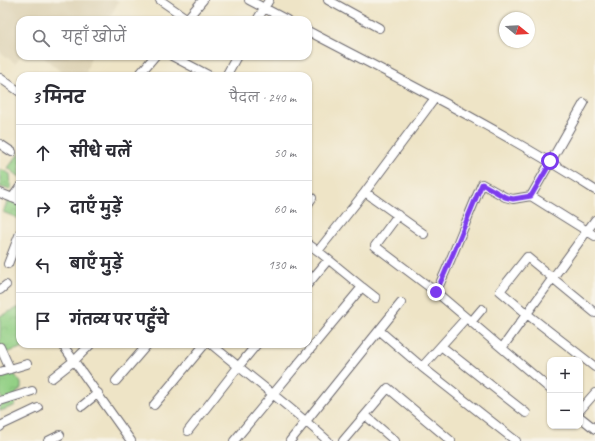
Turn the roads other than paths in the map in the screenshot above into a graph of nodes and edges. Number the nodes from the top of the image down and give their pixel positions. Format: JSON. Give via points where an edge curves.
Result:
{"nodes":[{"id":1,"x":160,"y":0,"type":"edge"},
{"id":2,"x":203,"y":0,"type":"edge"},
{"id":3,"x":249,"y":0,"type":"edge"},
{"id":4,"x":269,"y":0,"type":"edge"},
{"id":5,"x":328,"y":0,"type":"edge"},
{"id":6,"x":264,"y":8,"type":"junction"},
{"id":7,"x":182,"y":16,"type":"edge"},
{"id":8,"x":190,"y":16,"type":"edge"},
{"id":9,"x":259,"y":16,"type":"edge"},
{"id":10,"x":279,"y":16,"type":"edge"},
{"id":11,"x":379,"y":28,"type":"dead end"},
{"id":12,"x":312,"y":33,"type":"edge"},
{"id":13,"x":152,"y":60,"type":"edge"},
{"id":14,"x":180,"y":60,"type":"edge"},
{"id":15,"x":235,"y":60,"type":"edge"},
{"id":16,"x":141,"y":72,"type":"edge"},
{"id":17,"x":202,"y":72,"type":"edge"},
{"id":18,"x":228,"y":72,"type":"edge"},
{"id":19,"x":0,"y":78,"type":"edge"},
{"id":20,"x":16,"y":89,"type":"edge"},
{"id":21,"x":435,"y":98,"type":"junction"},
{"id":22,"x":584,"y":103,"type":"dead end"},
{"id":23,"x":0,"y":144,"type":"edge"},
{"id":24,"x":12,"y":152,"type":"dead end"},
{"id":25,"x":551,"y":162,"type":"junction"},
{"id":26,"x":595,"y":190,"type":"edge"},
{"id":27,"x":365,"y":192,"type":"junction"},
{"id":28,"x":0,"y":193,"type":"edge"},
{"id":29,"x":531,"y":196,"type":"junction"},
{"id":30,"x":16,"y":200,"type":"edge"},
{"id":31,"x":398,"y":215,"type":"junction"},
{"id":32,"x":595,"y":220,"type":"edge"},
{"id":33,"x":587,"y":231,"type":"junction"},
{"id":34,"x":424,"y":234,"type":"dead end"},
{"id":35,"x":595,"y":236,"type":"edge"},
{"id":36,"x":16,"y":243,"type":"edge"},
{"id":37,"x":312,"y":247,"type":"edge"},
{"id":38,"x":318,"y":251,"type":"junction"},
{"id":39,"x":328,"y":260,"type":"junction"},
{"id":40,"x":8,"y":264,"type":"dead end"},
{"id":41,"x":552,"y":278,"type":"junction"},
{"id":42,"x":312,"y":279,"type":"edge"},
{"id":43,"x":362,"y":287,"type":"junction"},
{"id":44,"x":436,"y":292,"type":"junction"},
{"id":45,"x":376,"y":298,"type":"dead end"},
{"id":46,"x":401,"y":303,"type":"dead end"},
{"id":47,"x":482,"y":309,"type":"dead end"},
{"id":48,"x":595,"y":313,"type":"edge"},
{"id":49,"x":527,"y":314,"type":"junction"},
{"id":50,"x":468,"y":320,"type":"junction"},
{"id":51,"x":380,"y":331,"type":"junction"},
{"id":52,"x":441,"y":346,"type":"junction"},
{"id":53,"x":0,"y":347,"type":"edge"},
{"id":54,"x":65,"y":348,"type":"edge"},
{"id":55,"x":87,"y":348,"type":"edge"},
{"id":56,"x":145,"y":348,"type":"edge"},
{"id":57,"x":202,"y":348,"type":"edge"},
{"id":58,"x":217,"y":348,"type":"edge"},
{"id":59,"x":254,"y":348,"type":"edge"},
{"id":60,"x":312,"y":348,"type":"edge"},
{"id":61,"x":312,"y":348,"type":"edge"},
{"id":62,"x":502,"y":348,"type":"junction"},
{"id":63,"x":75,"y":360,"type":"junction"},
{"id":64,"x":27,"y":364,"type":"dead end"},
{"id":65,"x":238,"y":367,"type":"junction"},
{"id":66,"x":422,"y":367,"type":"junction"},
{"id":67,"x":595,"y":367,"type":"edge"},
{"id":68,"x":10,"y":369,"type":"junction"},
{"id":69,"x":0,"y":372,"type":"edge"},
{"id":70,"x":52,"y":378,"type":"dead end"},
{"id":71,"x":116,"y":381,"type":"dead end"},
{"id":72,"x":547,"y":386,"type":"edge"},
{"id":73,"x":32,"y":391,"type":"dead end"},
{"id":74,"x":98,"y":393,"type":"junction"},
{"id":75,"x":274,"y":394,"type":"junction"},
{"id":76,"x":595,"y":394,"type":"edge"},
{"id":77,"x":0,"y":401,"type":"edge"},
{"id":78,"x":154,"y":405,"type":"dead end"},
{"id":79,"x":82,"y":406,"type":"dead end"},
{"id":80,"x":583,"y":407,"type":"edge"},
{"id":81,"x":38,"y":408,"type":"dead end"},
{"id":82,"x":526,"y":413,"type":"dead end"},
{"id":83,"x":365,"y":415,"type":"junction"},
{"id":84,"x":583,"y":419,"type":"edge"},
{"id":85,"x":306,"y":421,"type":"junction"},
{"id":86,"x":1,"y":425,"type":"edge"},
{"id":87,"x":595,"y":429,"type":"edge"},
{"id":88,"x":188,"y":431,"type":"dead end"},
{"id":89,"x":60,"y":435,"type":"dead end"},
{"id":90,"x":48,"y":441,"type":"edge"},
{"id":91,"x":131,"y":441,"type":"edge"},
{"id":92,"x":234,"y":441,"type":"edge"},
{"id":93,"x":290,"y":441,"type":"edge"},
{"id":94,"x":328,"y":441,"type":"edge"},
{"id":95,"x":342,"y":441,"type":"edge"},
{"id":96,"x":395,"y":441,"type":"edge"},
{"id":97,"x":451,"y":441,"type":"edge"},
{"id":98,"x":516,"y":441,"type":"edge"}],
"edges":[{"from":1,"to":7,"type":"street"},
{"from":2,"to":8,"type":"street"},
{"from":3,"to":6,"type":"street"},
{"from":4,"to":6,"type":"street"},
{"from":5,"to":11,"type":"street"},
{"from":6,"to":9,"type":"street"},
{"from":6,"to":10,"type":"street"},
{"from":12,"to":21,"type":"street"},
{"from":13,"to":16,"type":"street"},
{"from":14,"to":17,"type":"street"},
{"from":15,"to":18,"type":"street"},
{"from":19,"to":20,"type":"street"},
{"from":21,"to":25,"type":"street"},
{"from":21,"to":27,"type":"street"},
{"from":22,"to":25,"type":"street"},
{"from":23,"to":24,"type":"street"},
{"from":25,"to":26,"type":"street"},
{"from":25,"to":29,"type":"street"},
{"from":27,"to":31,"type":"street"},
{"from":27,"to":38,"type":"street"},
{"from":28,"to":30,"type":"street"},
{"from":29,"to":33,"type":"street"},
{"from":29,"to":44,"type":"street","via":[[513,199],[482,184]]},
{"from":31,"to":34,"type":"street"},
{"from":31,"to":44,"type":"street","via":[[375,246]]},
{"from":32,"to":33,"type":"street"},
{"from":33,"to":35,"type":"street"},
{"from":33,"to":41,"type":"street"},
{"from":36,"to":40,"type":"street"},
{"from":37,"to":38,"type":"street"},
{"from":38,"to":39,"type":"street"},
{"from":39,"to":42,"type":"street"},
{"from":39,"to":43,"type":"street"},
{"from":41,"to":48,"type":"street"},
{"from":41,"to":49,"type":"street"},
{"from":41,"to":49,"type":"street","via":[[527,257],[500,291]]},
{"from":43,"to":45,"type":"street"},
{"from":43,"to":61,"type":"street"},
{"from":44,"to":50,"type":"street"},
{"from":46,"to":51,"type":"street"},
{"from":47,"to":50,"type":"street"},
{"from":49,"to":62,"type":"street"},
{"from":49,"to":67,"type":"street"},
{"from":50,"to":52,"type":"street"},
{"from":50,"to":62,"type":"street"},
{"from":51,"to":66,"type":"street"},
{"from":51,"to":85,"type":"street"},
{"from":52,"to":66,"type":"street"},
{"from":52,"to":82,"type":"street"},
{"from":53,"to":68,"type":"street"},
{"from":54,"to":63,"type":"street"},
{"from":55,"to":63,"type":"street"},
{"from":56,"to":71,"type":"street"},
{"from":57,"to":78,"type":"street"},
{"from":58,"to":65,"type":"street"},
{"from":59,"to":65,"type":"street"},
{"from":60,"to":75,"type":"street"},
{"from":62,"to":72,"type":"street"},
{"from":63,"to":70,"type":"street"},
{"from":63,"to":74,"type":"street"},
{"from":64,"to":68,"type":"street"},
{"from":65,"to":75,"type":"street"},
{"from":65,"to":88,"type":"street"},
{"from":66,"to":98,"type":"street"},
{"from":68,"to":69,"type":"street"},
{"from":73,"to":77,"type":"street"},
{"from":74,"to":79,"type":"street"},
{"from":74,"to":91,"type":"street"},
{"from":75,"to":85,"type":"street"},
{"from":75,"to":92,"type":"street"},
{"from":76,"to":80,"type":"street"},
{"from":81,"to":86,"type":"street"},
{"from":83,"to":95,"type":"street"},
{"from":83,"to":96,"type":"street"},
{"from":83,"to":97,"type":"street","via":[[388,388]]},
{"from":84,"to":87,"type":"street"},
{"from":85,"to":93,"type":"street"},
{"from":85,"to":94,"type":"street"},
{"from":89,"to":90,"type":"street"}]}
